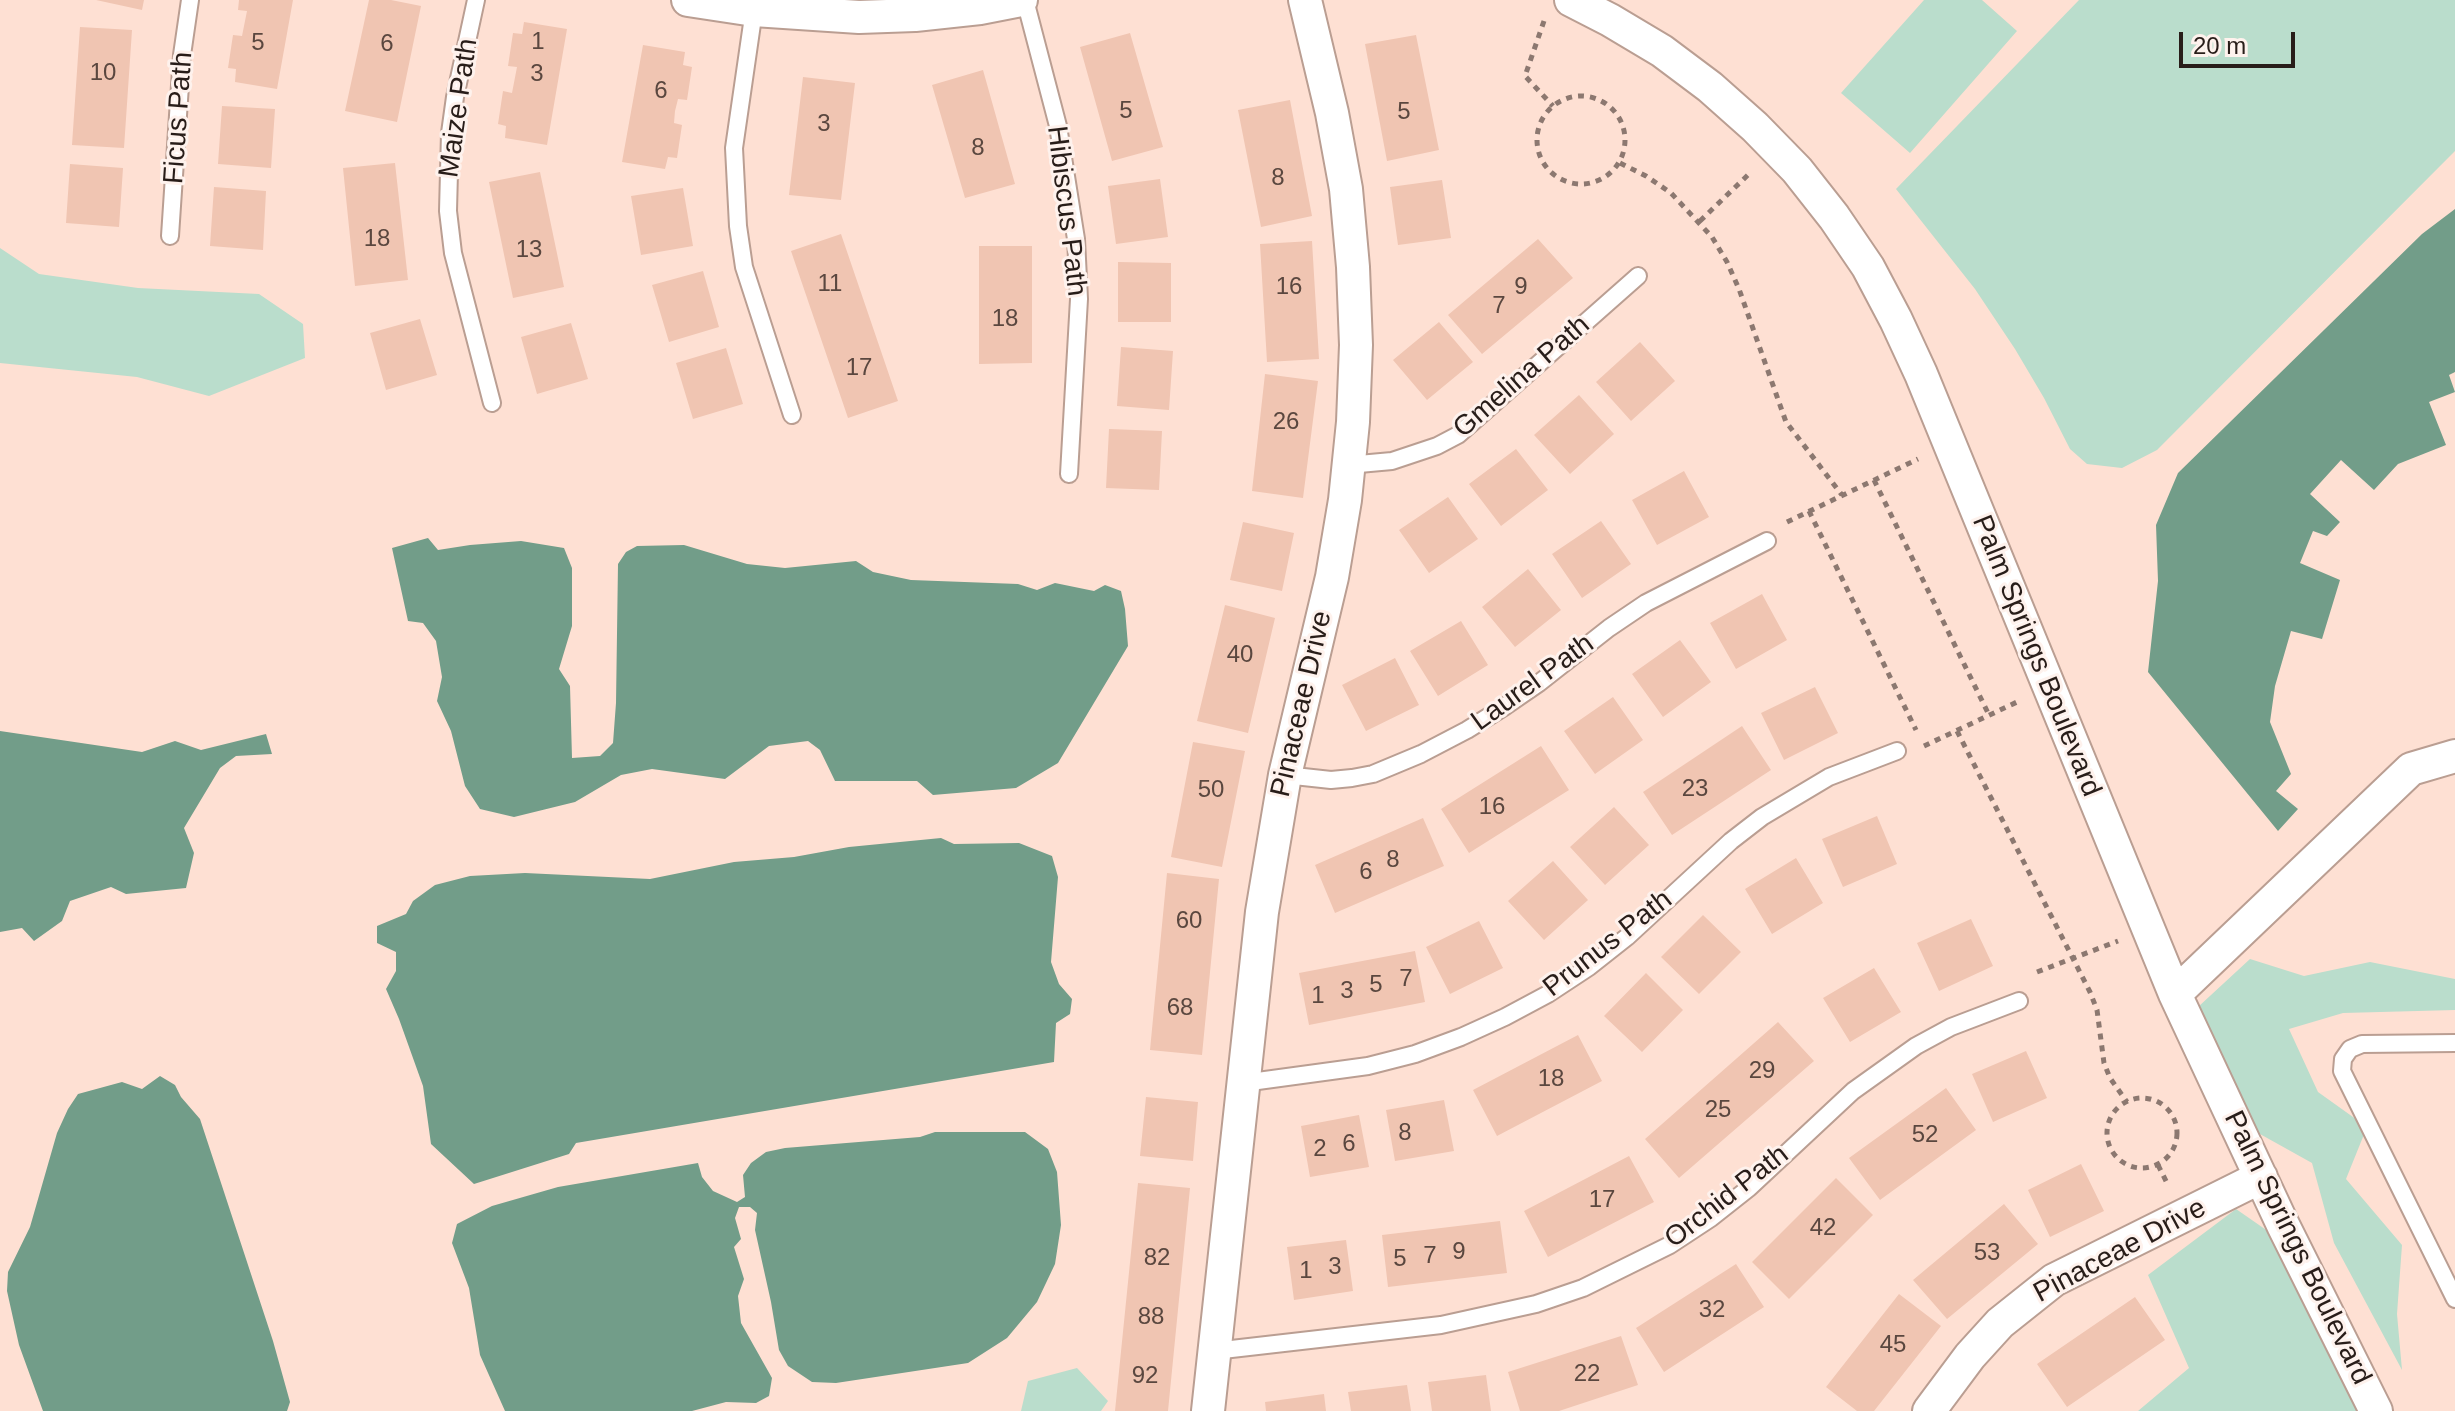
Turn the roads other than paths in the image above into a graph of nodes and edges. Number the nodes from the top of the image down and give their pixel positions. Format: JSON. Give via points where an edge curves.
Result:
{"nodes":[{"id":1,"x":190,"y":0,"type":"edge"},
{"id":2,"x":476,"y":0,"type":"edge"},
{"id":3,"x":688,"y":0,"type":"edge"},
{"id":4,"x":1023,"y":0,"type":"edge"},
{"id":5,"x":1305,"y":0,"type":"edge"},
{"id":6,"x":1558,"y":8,"type":"edge"},
{"id":7,"x":754,"y":10,"type":"junction"},
{"id":8,"x":170,"y":236,"type":"dead end"},
{"id":9,"x":1638,"y":276,"type":"dead end"},
{"id":10,"x":492,"y":403,"type":"dead end"},
{"id":11,"x":792,"y":415,"type":"dead end"},
{"id":12,"x":1348,"y":465,"type":"junction"},
{"id":13,"x":1069,"y":474,"type":"dead end"},
{"id":14,"x":1767,"y":541,"type":"dead end"},
{"id":15,"x":1897,"y":751,"type":"dead end"},
{"id":16,"x":2455,"y":756,"type":"edge"},
{"id":17,"x":1285,"y":775,"type":"junction"},
{"id":18,"x":2175,"y":994,"type":"junction"},
{"id":19,"x":2019,"y":1001,"type":"dead end"},
{"id":20,"x":2455,"y":1043,"type":"edge"},
{"id":21,"x":1243,"y":1083,"type":"junction"},
{"id":22,"x":2261,"y":1177,"type":"junction"},
{"id":23,"x":2455,"y":1299,"type":"edge"},
{"id":24,"x":1214,"y":1351,"type":"junction"},
{"id":25,"x":1208,"y":1411,"type":"edge"},
{"id":26,"x":1929,"y":1411,"type":"edge"},
{"id":27,"x":2376,"y":1411,"type":"edge"}],
"edges":[{"from":1,"to":8,"type":"lane","name":"Ficus Path"},
{"from":2,"to":10,"type":"lane","name":"Maize Path","via":[[450,133],[448,211],[453,253]]},
{"from":3,"to":7,"type":"street"},
{"from":4,"to":7,"type":"street","via":[[901,15]]},
{"from":4,"to":13,"type":"lane","name":"Hibiscus Path","via":[[1058,126],[1076,239],[1079,299]]},
{"from":5,"to":12,"type":"street","name":"Pinaceae Drive","via":[[1332,113],[1352,251],[1356,345]]},
{"from":6,"to":18,"type":"street","name":"Palm Springs Boulevard","via":[[1610,20],[1710,87],[1797,170],[1868,267],[1921,374]]},
{"from":7,"to":11,"type":"lane","via":[[734,148],[738,226],[744,267]]},
{"from":9,"to":12,"type":"lane","name":"Gmelina Path","via":[[1458,435],[1415,455]]},
{"from":12,"to":17,"type":"street","name":"Pinaceae Drive","via":[[1332,577]]},
{"from":14,"to":17,"type":"lane","name":"Laurel Path","via":[[1646,603],[1504,707],[1421,754],[1352,778]]},
{"from":15,"to":21,"type":"lane","name":"Prunus Path","via":[[1829,777],[1762,817],[1589,967],[1505,1017],[1415,1054],[1368,1066]]},
{"from":16,"to":18,"type":"street","via":[[2411,769]]},
{"from":17,"to":21,"type":"street","name":"Pinaceae Drive","via":[[1262,912]]},
{"from":18,"to":22,"type":"street","name":"Palm Springs Boulevard"},
{"from":19,"to":24,"type":"lane","name":"Orchid Path","via":[[1916,1046],[1853,1091],[1711,1218],[1670,1245],[1583,1288],[1441,1325]]},
{"from":20,"to":23,"type":"lane","via":[[2362,1044],[2350,1049],[2342,1071]]},
{"from":21,"to":24,"type":"street","name":"Pinaceae Drive"},
{"from":22,"to":26,"type":"street","name":"Pinaceae Drive","via":[[2045,1287],[2000,1323]]},
{"from":22,"to":27,"type":"street","name":"Palm Springs Boulevard"},
{"from":24,"to":25,"type":"street","name":"Pinaceae Drive"}]}
